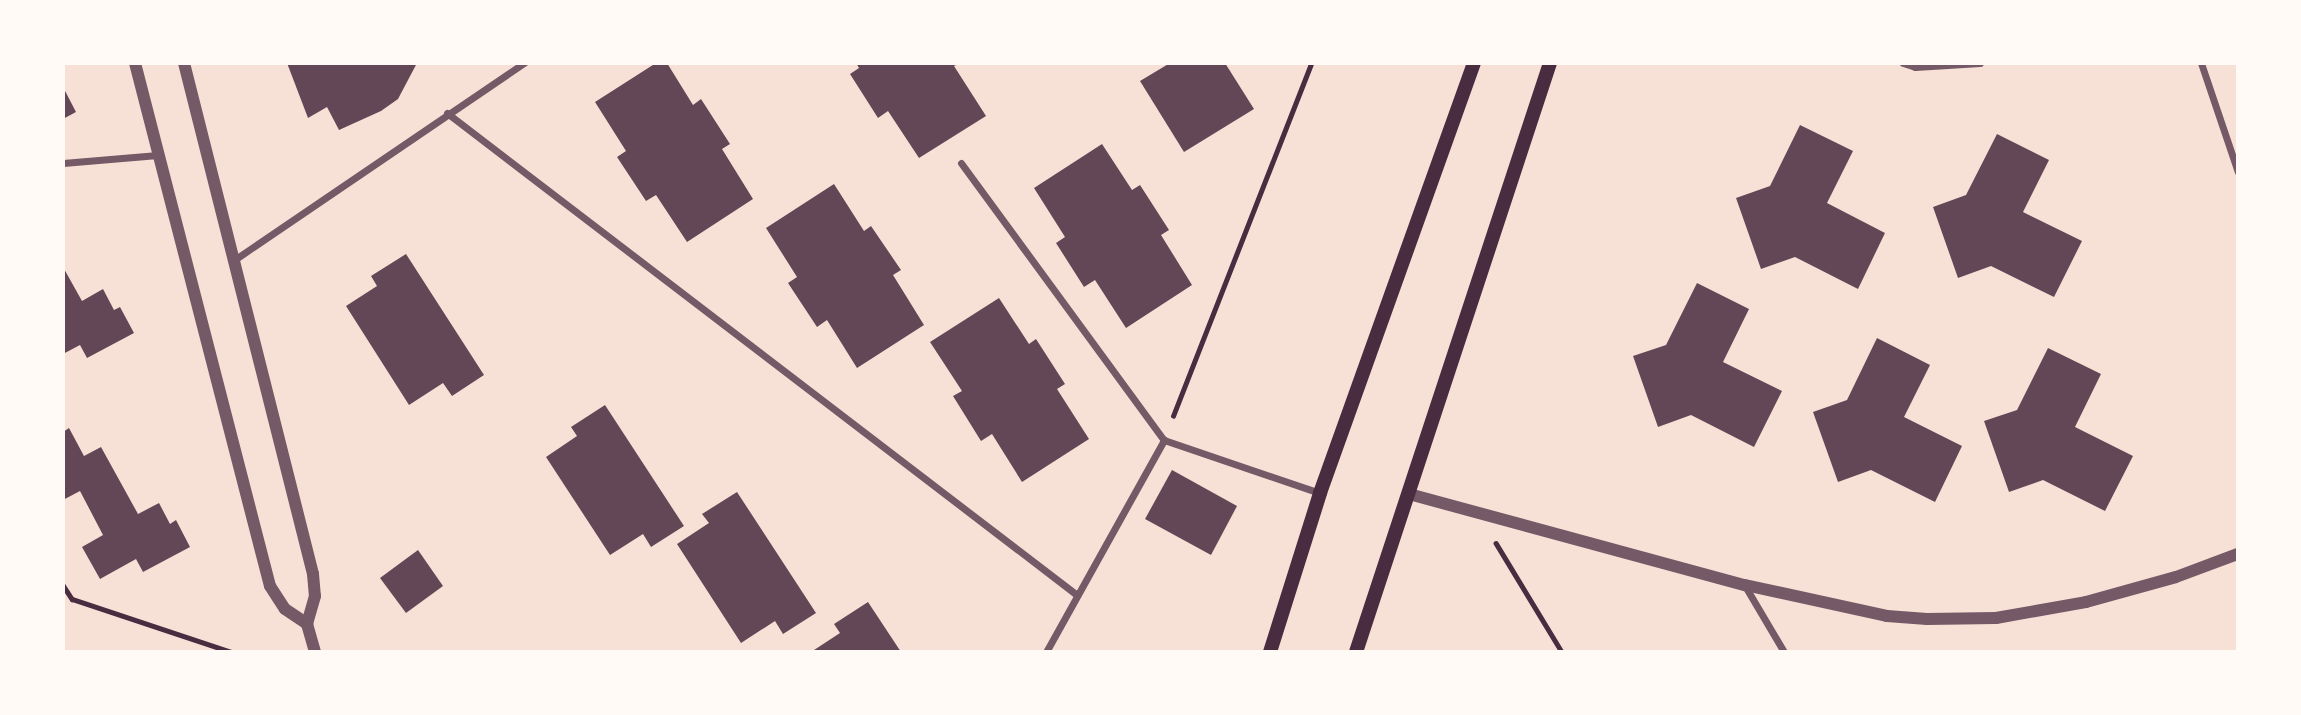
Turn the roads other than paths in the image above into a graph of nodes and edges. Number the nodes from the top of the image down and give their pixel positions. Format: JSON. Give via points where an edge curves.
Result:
{"nodes":[{"id":1,"x":135,"y":63,"type":"edge"},
{"id":2,"x":184,"y":63,"type":"edge"},
{"id":3,"x":524,"y":63,"type":"edge"},
{"id":4,"x":1474,"y":63,"type":"edge"},
{"id":5,"x":1550,"y":63,"type":"edge"},
{"id":6,"x":1903,"y":63,"type":"edge"},
{"id":7,"x":1980,"y":63,"type":"edge"},
{"id":8,"x":2201,"y":63,"type":"edge"},
{"id":9,"x":447,"y":113,"type":"junction"},
{"id":10,"x":158,"y":155,"type":"junction"},
{"id":11,"x":63,"y":163,"type":"edge"},
{"id":12,"x":961,"y":163,"type":"dead end"},
{"id":13,"x":2238,"y":172,"type":"edge"},
{"id":14,"x":234,"y":260,"type":"junction"},
{"id":15,"x":1164,"y":440,"type":"junction"},
{"id":16,"x":1320,"y":493,"type":"junction"},
{"id":17,"x":1409,"y":495,"type":"junction"},
{"id":18,"x":2238,"y":554,"type":"edge"},
{"id":19,"x":1745,"y":585,"type":"junction"},
{"id":20,"x":1077,"y":595,"type":"junction"},
{"id":21,"x":307,"y":624,"type":"junction"},
{"id":22,"x":315,"y":652,"type":"edge"},
{"id":23,"x":1046,"y":652,"type":"edge"},
{"id":24,"x":1270,"y":652,"type":"edge"},
{"id":25,"x":1356,"y":652,"type":"edge"},
{"id":26,"x":1784,"y":652,"type":"edge"}],
"edges":[{"from":1,"to":10,"type":"street"},
{"from":2,"to":14,"type":"street"},
{"from":3,"to":9,"type":"street"},
{"from":4,"to":16,"type":"main road"},
{"from":5,"to":17,"type":"main road"},
{"from":6,"to":7,"type":"street","via":[[1915,67]]},
{"from":8,"to":13,"type":"street"},
{"from":9,"to":14,"type":"street"},
{"from":9,"to":20,"type":"street"},
{"from":10,"to":11,"type":"street"},
{"from":10,"to":21,"type":"street","via":[[270,586],[285,609]]},
{"from":12,"to":15,"type":"street"},
{"from":14,"to":21,"type":"street","via":[[313,575],[315,596]]},
{"from":15,"to":16,"type":"street"},
{"from":15,"to":20,"type":"street"},
{"from":16,"to":24,"type":"main road"},
{"from":17,"to":19,"type":"street"},
{"from":17,"to":25,"type":"main road"},
{"from":18,"to":19,"type":"street","via":[[2086,602],[1996,618],[1887,616]]},
{"from":19,"to":26,"type":"street"},
{"from":20,"to":23,"type":"street"},
{"from":21,"to":22,"type":"street"}]}
